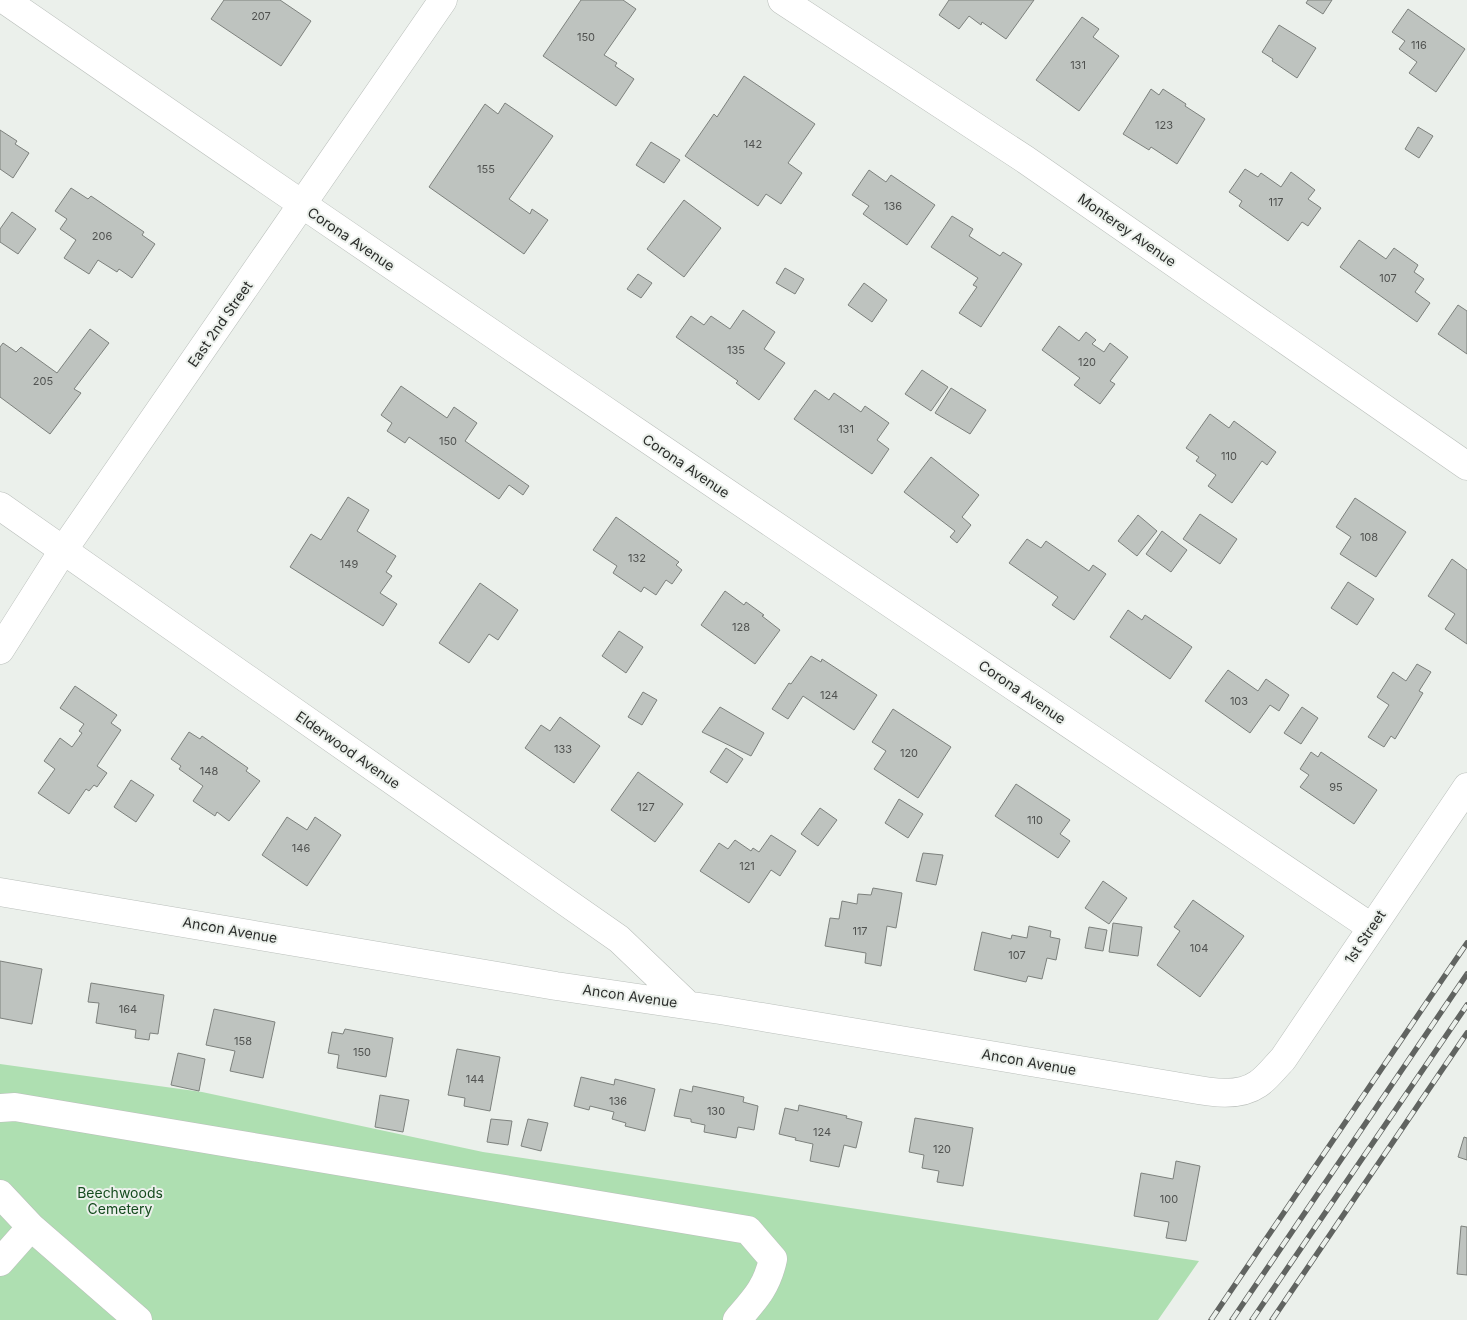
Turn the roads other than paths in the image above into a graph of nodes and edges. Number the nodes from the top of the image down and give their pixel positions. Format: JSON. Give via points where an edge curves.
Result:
{"nodes":[{"id":1,"x":5,"y":0,"type":"edge"},
{"id":2,"x":443,"y":0,"type":"edge"},
{"id":3,"x":782,"y":0,"type":"edge"},
{"id":4,"x":301,"y":205,"type":"junction"},
{"id":5,"x":1467,"y":466,"type":"edge"},
{"id":6,"x":0,"y":506,"type":"edge"},
{"id":7,"x":64,"y":549,"type":"junction"},
{"id":8,"x":0,"y":650,"type":"edge"},
{"id":9,"x":1467,"y":787,"type":"edge"},
{"id":10,"x":0,"y":892,"type":"edge"},
{"id":11,"x":1372,"y":927,"type":"junction"},
{"id":12,"x":688,"y":1005,"type":"junction"},
{"id":13,"x":1258,"y":1084,"type":"joint"},
{"id":14,"x":0,"y":1108,"type":"edge"},
{"id":15,"x":0,"y":1194,"type":"edge"},
{"id":16,"x":31,"y":1227,"type":"junction"},
{"id":17,"x":0,"y":1262,"type":"edge"},
{"id":18,"x":138,"y":1320,"type":"edge"},
{"id":19,"x":737,"y":1320,"type":"edge"}],
"edges":[{"from":1,"to":4,"type":"street","name":"Corona Avenue"},
{"from":2,"to":4,"type":"street","name":"East 2nd Street"},
{"from":3,"to":5,"type":"street","name":"Monterey Avenue","via":[[1026,160]]},
{"from":4,"to":7,"type":"street","name":"East 2nd Street"},
{"from":4,"to":11,"type":"street","name":"Corona Avenue"},
{"from":6,"to":7,"type":"street","name":"Elderwood Avenue"},
{"from":7,"to":8,"type":"street","name":"East 2nd Street"},
{"from":7,"to":12,"type":"street","name":"Elderwood Avenue","via":[[619,939]]},
{"from":9,"to":11,"type":"street","name":"1st Street"},
{"from":10,"to":12,"type":"street","name":"Ancon Avenue","via":[[556,986]]},
{"from":11,"to":13,"type":"street","name":"1st Street","via":[[1283,1059]]},
{"from":12,"to":13,"type":"street","name":"Ancon Avenue","via":[[1225,1093],[1239,1092]]},
{"from":14,"to":19,"type":"street","via":[[15,1107],[748,1230],[773,1259],[760,1295]]},
{"from":15,"to":16,"type":"street"},
{"from":16,"to":17,"type":"street"},
{"from":16,"to":18,"type":"street"}]}
